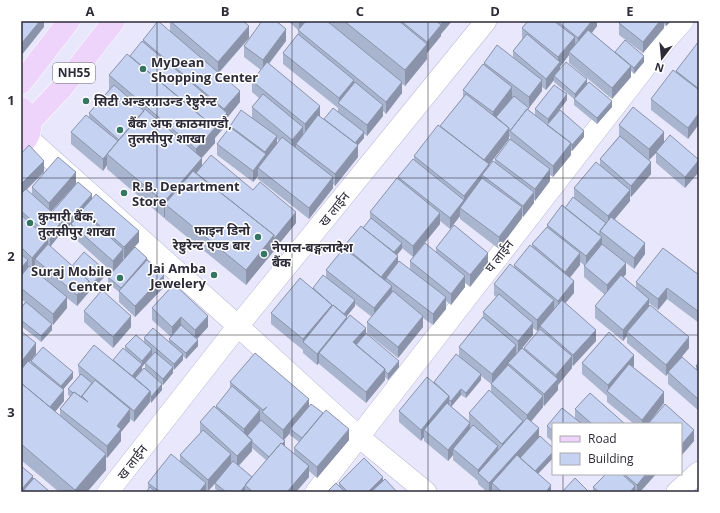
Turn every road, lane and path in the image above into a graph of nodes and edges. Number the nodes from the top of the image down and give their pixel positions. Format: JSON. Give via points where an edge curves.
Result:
{"nodes":[{"id":1,"x":69,"y":21,"type":"edge"},
{"id":2,"x":114,"y":21,"type":"edge"},
{"id":3,"x":486,"y":21,"type":"edge"},
{"id":4,"x":683,"y":21,"type":"edge"},
{"id":5,"x":21,"y":83,"type":"edge"},
{"id":6,"x":25,"y":128,"type":"edge"},
{"id":7,"x":238,"y":326,"type":"junction"},
{"id":8,"x":359,"y":437,"type":"junction"},
{"id":9,"x":699,"y":472,"type":"edge"},
{"id":10,"x":108,"y":492,"type":"edge"},
{"id":11,"x":316,"y":492,"type":"edge"},
{"id":12,"x":426,"y":492,"type":"edge"},
{"id":13,"x":678,"y":492,"type":"edge"}],
"edges":[{"from":1,"to":5,"type":"main road","number":"NH55"},
{"from":2,"to":6,"type":"main road","number":"NH55","via":[[62,88]]},
{"from":3,"to":7,"type":"street","name":"ख लाईन"},
{"from":4,"to":8,"type":"street","name":"घ लाईन"},
{"from":6,"to":7,"type":"street"},
{"from":7,"to":8,"type":"street"},
{"from":7,"to":10,"type":"street","name":"ख लाईन"},
{"from":8,"to":11,"type":"street","name":"घ लाईन"},
{"from":8,"to":12,"type":"street"},
{"from":9,"to":13,"type":"street"}]}
